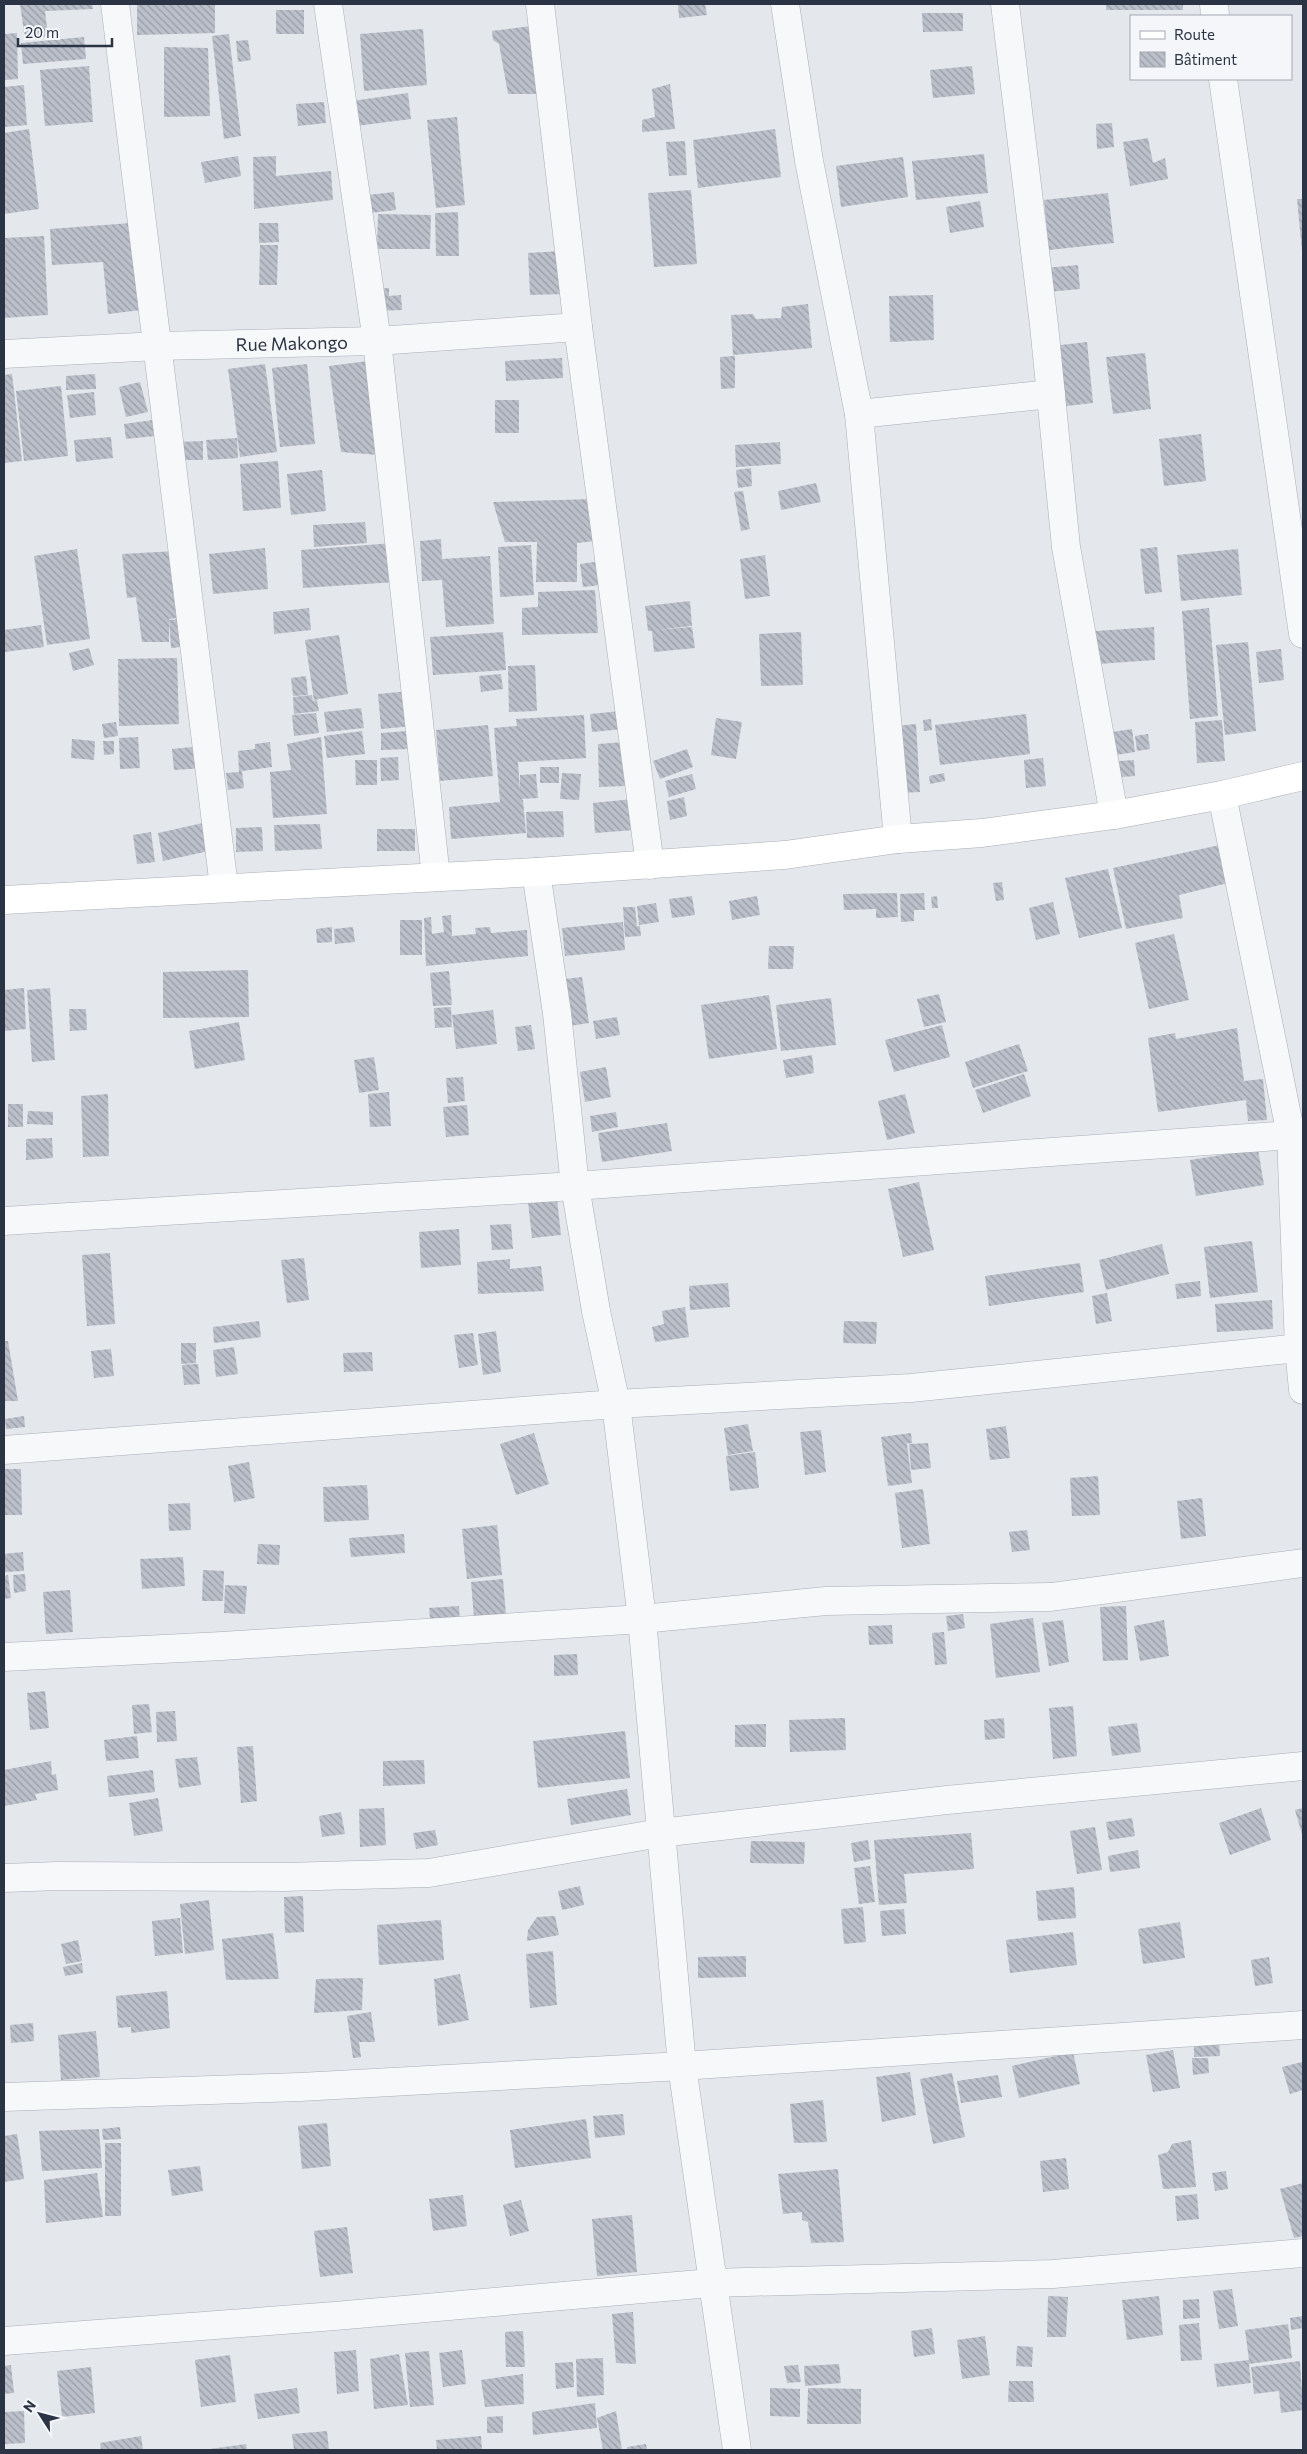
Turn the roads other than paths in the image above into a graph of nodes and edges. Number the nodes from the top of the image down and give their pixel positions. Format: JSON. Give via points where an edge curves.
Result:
{"nodes":[{"id":1,"x":115,"y":4,"type":"edge"},
{"id":2,"x":328,"y":4,"type":"edge"},
{"id":3,"x":540,"y":4,"type":"edge"},
{"id":4,"x":786,"y":4,"type":"edge"},
{"id":5,"x":1004,"y":4,"type":"edge"},
{"id":6,"x":1223,"y":80,"type":"edge"},
{"id":7,"x":578,"y":327,"type":"junction"},
{"id":8,"x":377,"y":341,"type":"junction"},
{"id":9,"x":158,"y":346,"type":"junction"},
{"id":10,"x":4,"y":354,"type":"edge"},
{"id":11,"x":1051,"y":394,"type":"junction"},
{"id":12,"x":859,"y":414,"type":"junction"},
{"id":13,"x":1303,"y":634,"type":"edge"},
{"id":14,"x":1303,"y":776,"type":"edge"},
{"id":15,"x":1222,"y":795,"type":"junction"},
{"id":16,"x":1114,"y":814,"type":"junction"},
{"id":17,"x":898,"y":839,"type":"junction"},
{"id":18,"x":650,"y":865,"type":"junction"},
{"id":19,"x":536,"y":872,"type":"junction"},
{"id":20,"x":436,"y":877,"type":"junction"},
{"id":21,"x":224,"y":887,"type":"junction"},
{"id":22,"x":4,"y":900,"type":"edge"},
{"id":23,"x":1297,"y":1133,"type":"edge"},
{"id":24,"x":574,"y":1186,"type":"junction"},
{"id":25,"x":4,"y":1221,"type":"edge"},
{"id":26,"x":1299,"y":1348,"type":"junction"},
{"id":27,"x":1303,"y":1390,"type":"edge"},
{"id":28,"x":616,"y":1404,"type":"junction"},
{"id":29,"x":4,"y":1450,"type":"edge"},
{"id":30,"x":1303,"y":1563,"type":"edge"},
{"id":31,"x":642,"y":1619,"type":"junction"},
{"id":32,"x":4,"y":1657,"type":"edge"},
{"id":33,"x":1303,"y":1766,"type":"edge"},
{"id":34,"x":660,"y":1833,"type":"junction"},
{"id":35,"x":4,"y":1878,"type":"edge"},
{"id":36,"x":1303,"y":2025,"type":"edge"},
{"id":37,"x":682,"y":2066,"type":"junction"},
{"id":38,"x":4,"y":2097,"type":"edge"},
{"id":39,"x":1303,"y":2253,"type":"edge"},
{"id":40,"x":711,"y":2283,"type":"junction"},
{"id":41,"x":4,"y":2341,"type":"edge"},
{"id":42,"x":737,"y":2450,"type":"edge"}],
"edges":[{"from":1,"to":9,"type":"street"},
{"from":2,"to":8,"type":"street"},
{"from":3,"to":7,"type":"street"},
{"from":4,"to":12,"type":"street","via":[[809,161]]},
{"from":5,"to":11,"type":"street"},
{"from":6,"to":13,"type":"street"},
{"from":7,"to":8,"type":"street","name":"Rue Makongo"},
{"from":7,"to":18,"type":"street"},
{"from":8,"to":9,"type":"street","name":"Rue Makongo"},
{"from":8,"to":20,"type":"street"},
{"from":9,"to":10,"type":"street","name":"Rue Makongo"},
{"from":9,"to":21,"type":"street"},
{"from":11,"to":12,"type":"street"},
{"from":11,"to":16,"type":"street","via":[[1066,547]]},
{"from":12,"to":17,"type":"street"},
{"from":14,"to":15,"type":"street"},
{"from":15,"to":16,"type":"street"},
{"from":15,"to":23,"type":"street"},
{"from":16,"to":17,"type":"street","via":[[982,833]]},
{"from":17,"to":18,"type":"street","via":[[785,855]]},
{"from":18,"to":19,"type":"street"},
{"from":19,"to":20,"type":"street"},
{"from":19,"to":24,"type":"street","via":[[557,1013]]},
{"from":20,"to":21,"type":"street"},
{"from":21,"to":22,"type":"street"},
{"from":23,"to":24,"type":"street"},
{"from":23,"to":26,"type":"street"},
{"from":24,"to":25,"type":"street"},
{"from":24,"to":28,"type":"street"},
{"from":26,"to":27,"type":"street"},
{"from":26,"to":28,"type":"street","via":[[912,1388]]},
{"from":28,"to":29,"type":"street"},
{"from":28,"to":31,"type":"street"},
{"from":30,"to":31,"type":"street","via":[[1050,1597],[826,1601]]},
{"from":31,"to":32,"type":"street"},
{"from":31,"to":34,"type":"street"},
{"from":33,"to":34,"type":"street","via":[[947,1800]]},
{"from":34,"to":35,"type":"street","via":[[429,1873]]},
{"from":34,"to":37,"type":"street"},
{"from":36,"to":37,"type":"street"},
{"from":37,"to":38,"type":"street","via":[[300,2087]]},
{"from":37,"to":40,"type":"street"},
{"from":39,"to":40,"type":"street","via":[[1053,2274]]},
{"from":40,"to":41,"type":"street"},
{"from":40,"to":42,"type":"street"}]}
